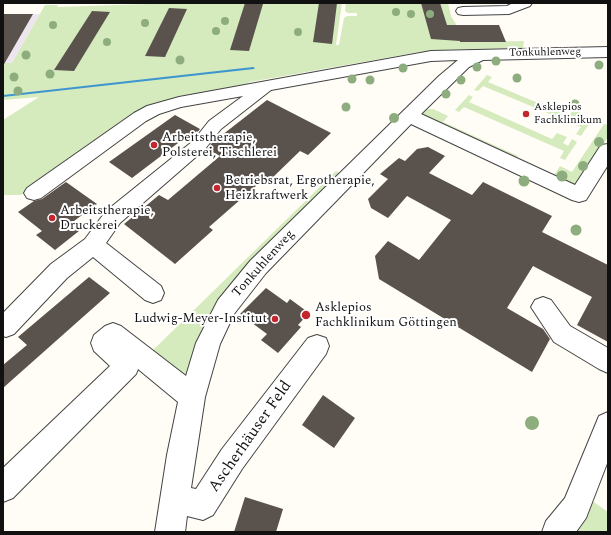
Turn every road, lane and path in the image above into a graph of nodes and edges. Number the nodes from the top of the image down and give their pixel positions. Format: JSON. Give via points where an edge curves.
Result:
{"nodes":[{"id":1,"x":525,"y":3,"type":"edge"},
{"id":2,"x":463,"y":11,"type":"dead end"},
{"id":3,"x":608,"y":52,"type":"edge"},
{"id":4,"x":483,"y":54,"type":"junction"},
{"id":5,"x":431,"y":56,"type":"junction"},
{"id":6,"x":451,"y":74,"type":"junction"},
{"id":7,"x":265,"y":87,"type":"junction"},
{"id":8,"x":409,"y":116,"type":"junction"},
{"id":9,"x":608,"y":150,"type":"edge"},
{"id":10,"x":34,"y":193,"type":"dead end"},
{"id":11,"x":93,"y":245,"type":"junction"},
{"id":12,"x":153,"y":293,"type":"dead end"},
{"id":13,"x":543,"y":307,"type":"dead end"},
{"id":14,"x":4,"y":326,"type":"edge"},
{"id":15,"x":317,"y":346,"type":"dead end"},
{"id":16,"x":608,"y":361,"type":"edge"},
{"id":17,"x":192,"y":397,"type":"junction"},
{"id":18,"x":608,"y":425,"type":"edge"},
{"id":19,"x":3,"y":488,"type":"edge"},
{"id":20,"x":174,"y":499,"type":"junction"},
{"id":21,"x":170,"y":532,"type":"edge"},
{"id":22,"x":557,"y":532,"type":"edge"}],
"edges":[{"from":1,"to":2,"type":"street","via":[[509,10]]},
{"from":3,"to":4,"type":"street","name":"Tonkuhlenweg"},
{"from":4,"to":5,"type":"street","name":"Tonkuhlenweg"},
{"from":4,"to":6,"type":"street","name":"Tonkuhlenweg","via":[[463,64]]},
{"from":5,"to":6,"type":"street","via":[[447,66]]},
{"from":5,"to":7,"type":"street","name":"Tonkuhlenweg"},
{"from":6,"to":8,"type":"street","name":"Tonkuhlenweg"},
{"from":7,"to":10,"type":"street","via":[[237,90],[153,110]]},
{"from":7,"to":11,"type":"street","name":"Tonkuhlenweg","via":[[216,125],[199,145],[113,217]]},
{"from":8,"to":9,"type":"street","via":[[579,195]]},
{"from":8,"to":17,"type":"street","name":"Tonkuhlenweg","via":[[242,284],[214,328]]},
{"from":11,"to":12,"type":"street"},
{"from":11,"to":14,"type":"street","name":"Tonkuhlenweg","via":[[59,271]]},
{"from":13,"to":16,"type":"street","via":[[562,334]]},
{"from":15,"to":20,"type":"street","name":"Ascherhäuser Feld","via":[[232,459],[203,505]]},
{"from":17,"to":19,"type":"street","via":[[113,334],[103,343],[127,366]]},
{"from":17,"to":20,"type":"street","name":"Tonkuhlenweg"},
{"from":18,"to":22,"type":"street","via":[[576,508]]},
{"from":20,"to":21,"type":"street","name":"Tonkuhlenweg"}]}
